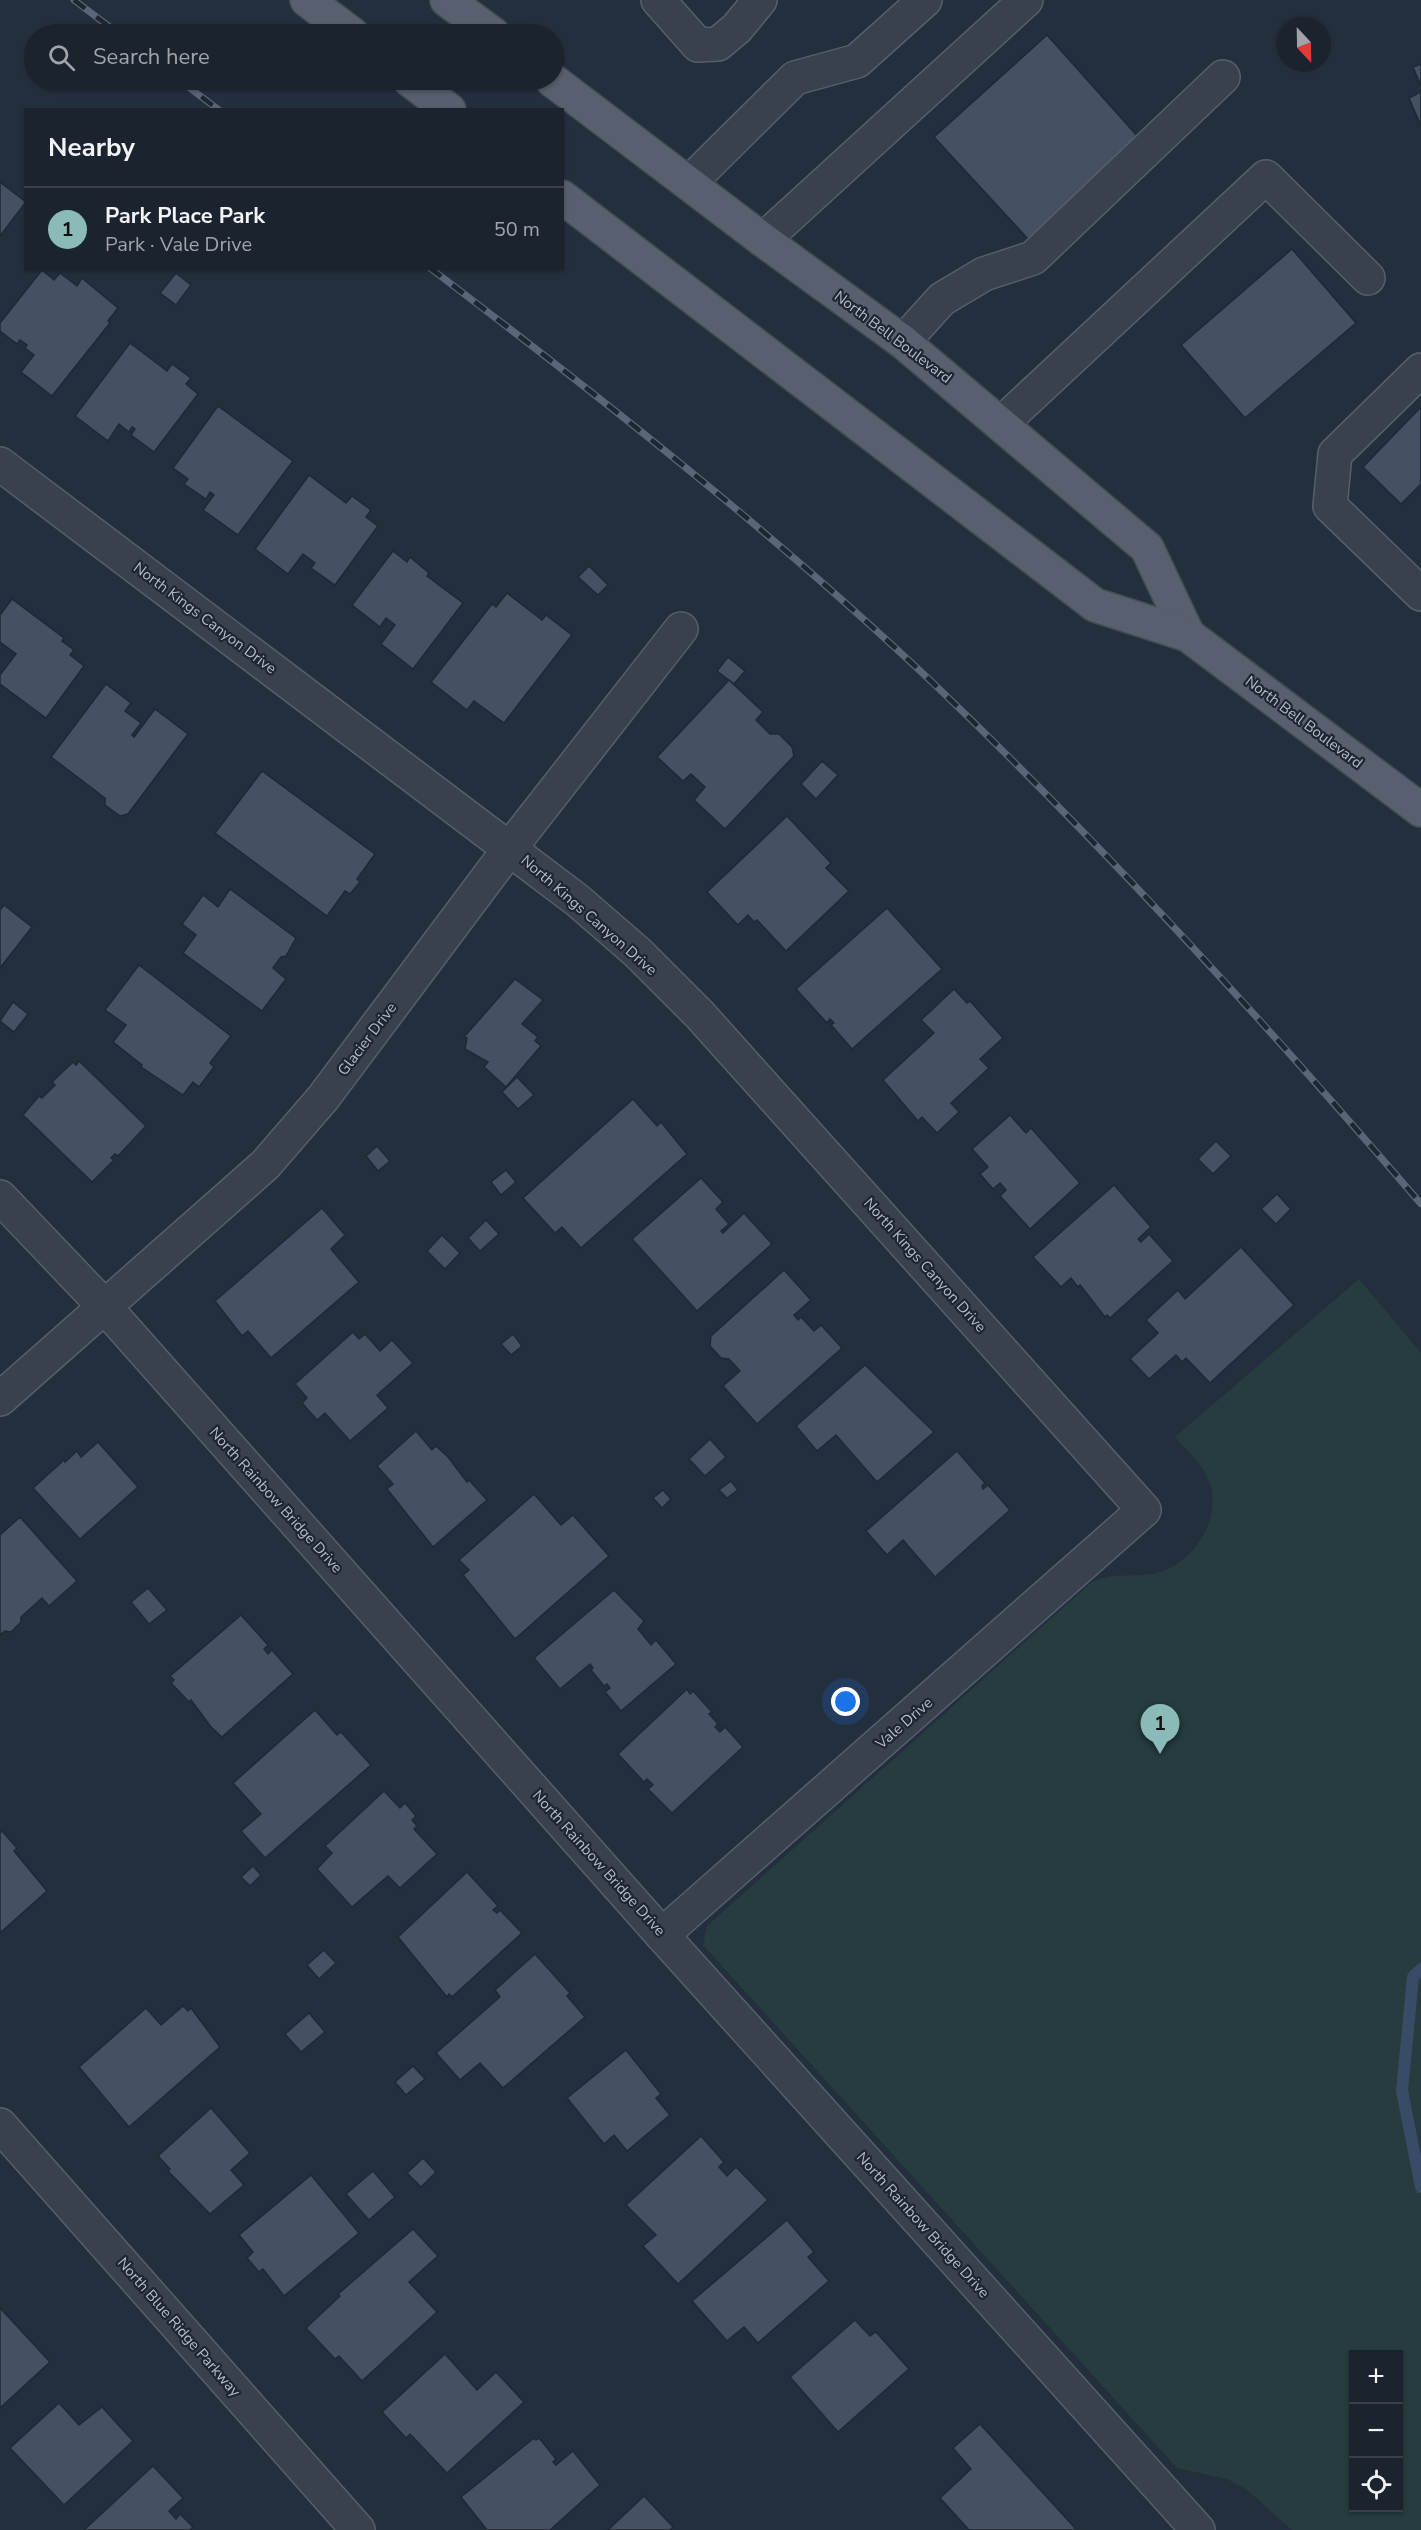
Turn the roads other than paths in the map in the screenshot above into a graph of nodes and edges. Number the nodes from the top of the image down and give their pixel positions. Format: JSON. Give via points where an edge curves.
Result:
{"nodes":[{"id":1,"x":307,"y":0,"type":"edge"},
{"id":2,"x":447,"y":0,"type":"edge"},
{"id":3,"x":658,"y":0,"type":"edge"},
{"id":4,"x":760,"y":0,"type":"edge"},
{"id":5,"x":925,"y":0,"type":"edge"},
{"id":6,"x":1026,"y":0,"type":"edge"},
{"id":7,"x":339,"y":24,"type":"edge"},
{"id":8,"x":479,"y":24,"type":"edge"},
{"id":9,"x":1222,"y":77,"type":"dead end"},
{"id":10,"x":564,"y":89,"type":"edge"},
{"id":11,"x":423,"y":90,"type":"edge"},
{"id":12,"x":446,"y":108,"type":"edge"},
{"id":13,"x":689,"y":183,"type":"junction"},
{"id":14,"x":564,"y":198,"type":"edge"},
{"id":15,"x":763,"y":240,"type":"junction"},
{"id":16,"x":1368,"y":278,"type":"dead end"},
{"id":17,"x":903,"y":342,"type":"junction"},
{"id":18,"x":1421,"y":370,"type":"edge"},
{"id":19,"x":1002,"y":423,"type":"junction"},
{"id":20,"x":0,"y":464,"type":"edge"},
{"id":21,"x":1420,"y":592,"type":"edge"},
{"id":22,"x":681,"y":629,"type":"dead end"},
{"id":23,"x":1188,"y":634,"type":"junction"},
{"id":24,"x":1421,"y":810,"type":"edge"},
{"id":25,"x":510,"y":848,"type":"junction"},
{"id":26,"x":0,"y":1197,"type":"edge"},
{"id":27,"x":104,"y":1306,"type":"junction"},
{"id":28,"x":0,"y":1399,"type":"edge"},
{"id":29,"x":1144,"y":1510,"type":"joint"},
{"id":30,"x":662,"y":1935,"type":"junction"},
{"id":31,"x":0,"y":2125,"type":"edge"},
{"id":32,"x":358,"y":2530,"type":"edge"},
{"id":33,"x":1198,"y":2530,"type":"edge"}],
"edges":[{"from":1,"to":7,"type":"main road"},
{"from":2,"to":8,"type":"main road"},
{"from":3,"to":4,"type":"street","via":[[698,45],[718,44]]},
{"from":5,"to":13,"type":"street","via":[[857,61],[795,78]]},
{"from":6,"to":15,"type":"street"},
{"from":9,"to":17,"type":"street","via":[[1033,258],[984,274],[942,299]]},
{"from":10,"to":13,"type":"main road","name":"North Bell Boulevard"},
{"from":11,"to":12,"type":"main road"},
{"from":13,"to":15,"type":"main road","name":"North Bell Boulevard"},
{"from":14,"to":23,"type":"main road","name":"North Bell Boulevard","via":[[1095,605]]},
{"from":15,"to":17,"type":"main road","name":"North Bell Boulevard"},
{"from":16,"to":19,"type":"street","via":[[1266,177]]},
{"from":17,"to":19,"type":"main road","name":"North Bell Boulevard"},
{"from":18,"to":21,"type":"street","via":[[1335,454],[1330,506]]},
{"from":19,"to":23,"type":"main road","name":"North Bell Boulevard","via":[[1147,548]]},
{"from":20,"to":25,"type":"street","name":"North Kings Canyon Drive"},
{"from":22,"to":25,"type":"street","name":"Glacier Drive"},
{"from":23,"to":24,"type":"main road","name":"North Bell Boulevard"},
{"from":25,"to":27,"type":"street","name":"Glacier Drive","via":[[323,1098],[265,1165]]},
{"from":25,"to":29,"type":"street","name":"North Kings Canyon Drive","via":[[637,952],[700,1015]]},
{"from":26,"to":27,"type":"street","name":"North Rainbow Bridge Drive"},
{"from":27,"to":28,"type":"street","name":"Glacier Drive"},
{"from":27,"to":30,"type":"street","name":"North Rainbow Bridge Drive"},
{"from":29,"to":30,"type":"street","name":"Vale Drive"},
{"from":30,"to":33,"type":"street","name":"North Rainbow Bridge Drive"},
{"from":31,"to":32,"type":"street","name":"North Blue Ridge Parkway"}]}
